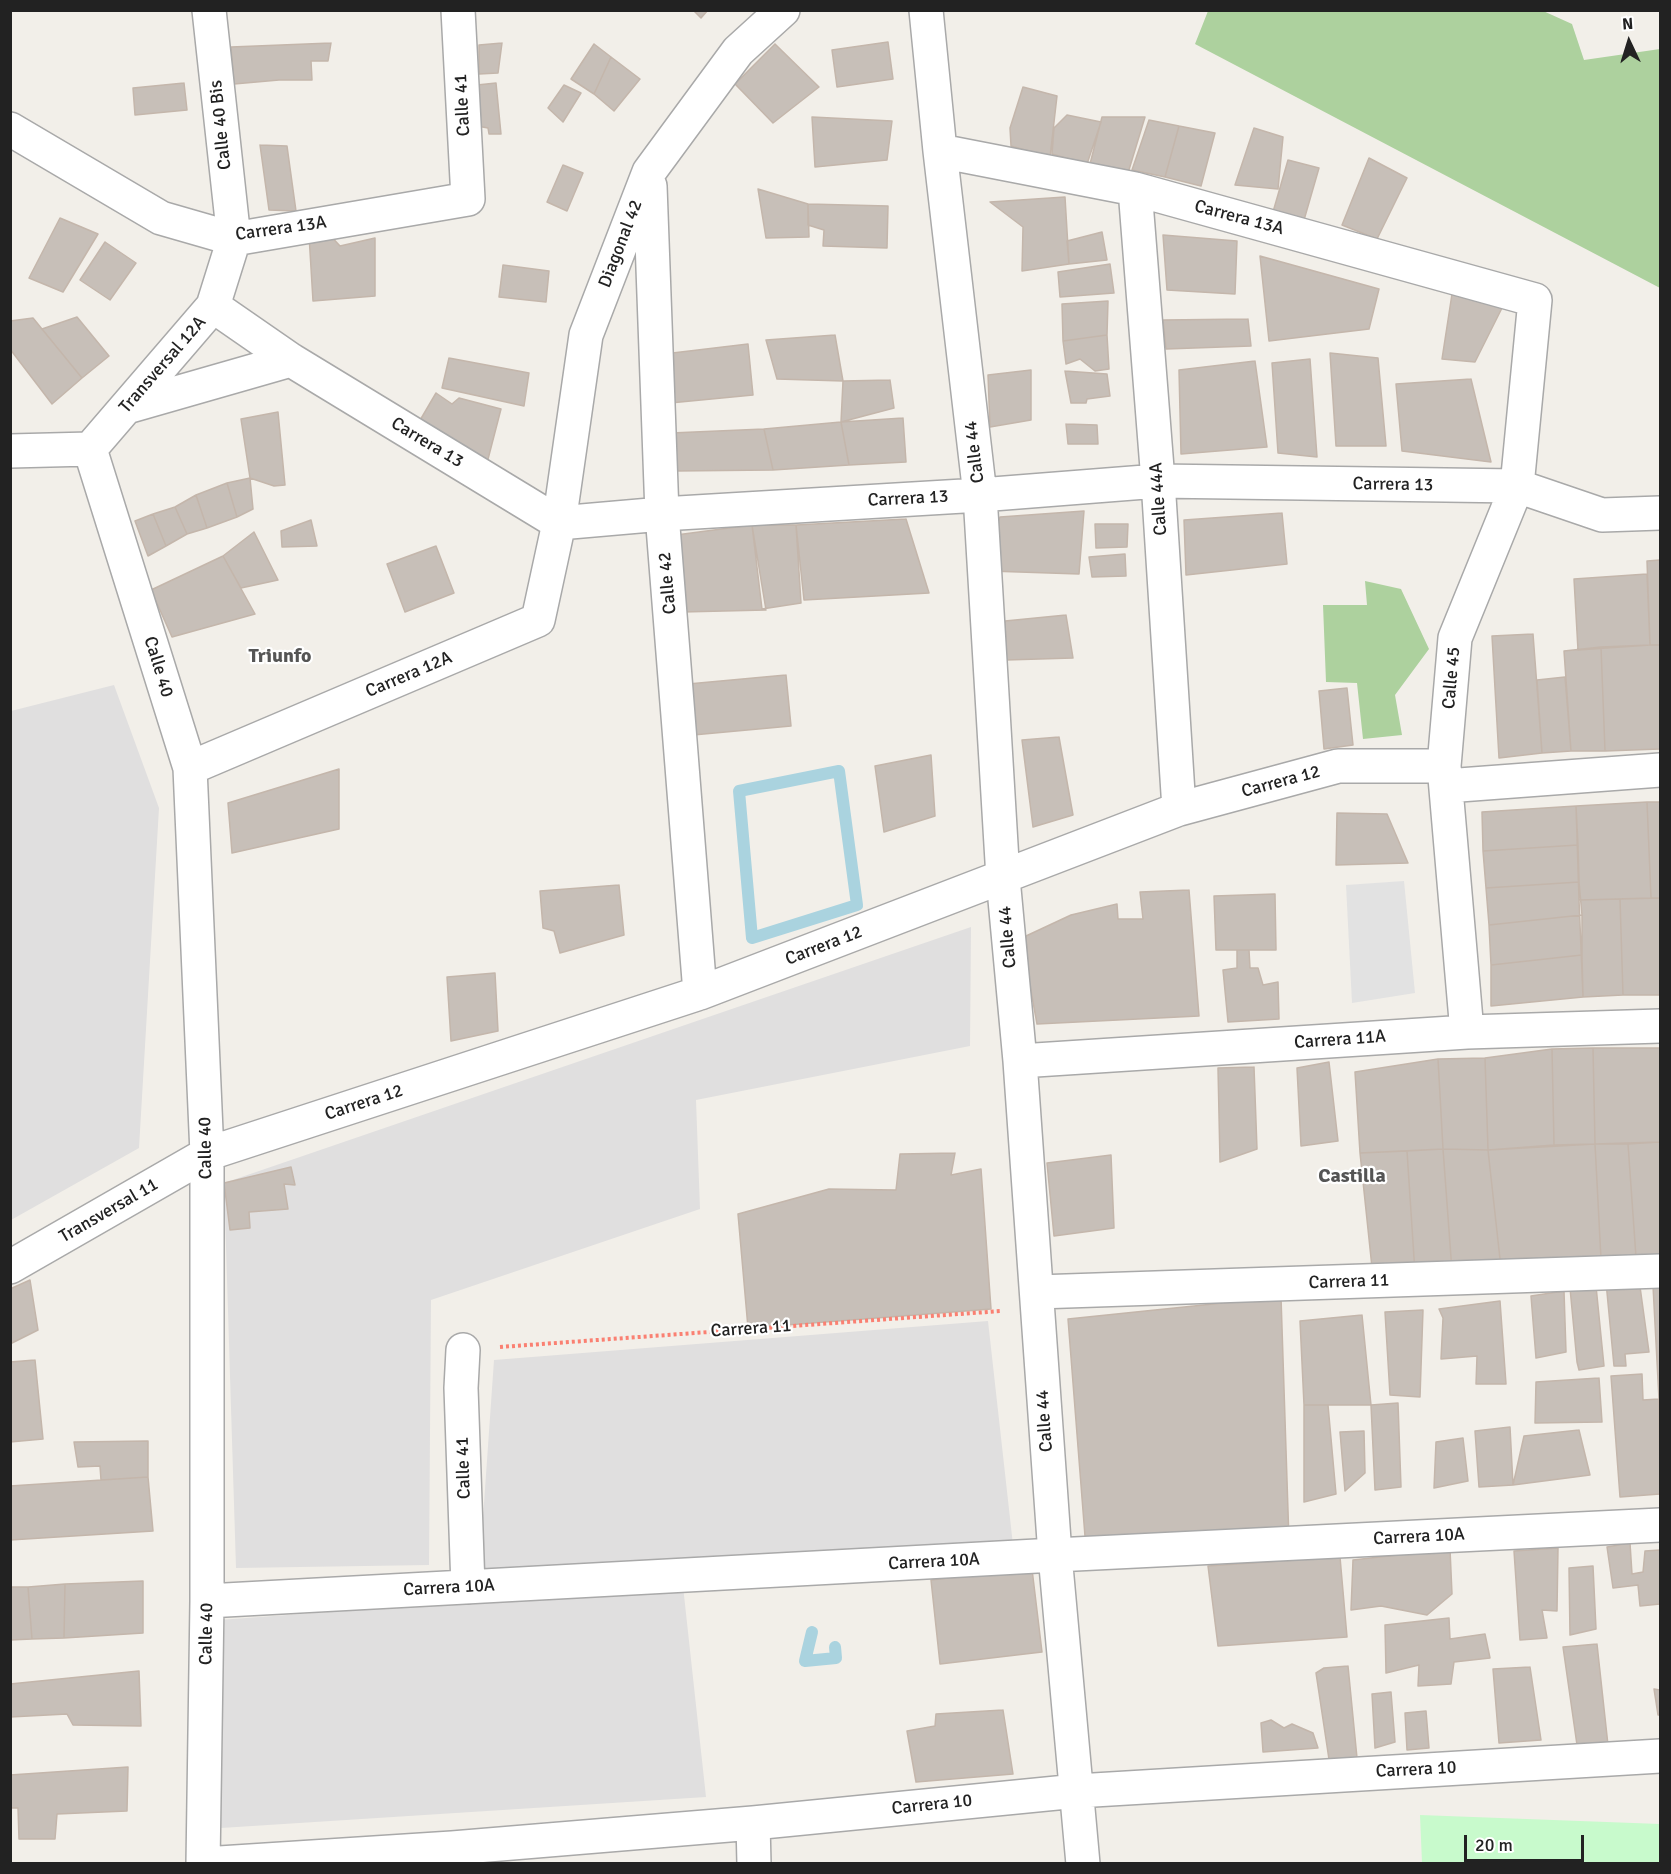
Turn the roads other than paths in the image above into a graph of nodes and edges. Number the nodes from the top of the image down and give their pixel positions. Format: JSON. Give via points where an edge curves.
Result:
{"nodes":[{"id":1,"x":209,"y":10,"type":"edge"},
{"id":2,"x":458,"y":10,"type":"edge"},
{"id":3,"x":783,"y":10,"type":"edge"},
{"id":4,"x":926,"y":10,"type":"edge"},
{"id":5,"x":10,"y":129,"type":"edge"},
{"id":6,"x":940,"y":151,"type":"junction"},
{"id":7,"x":650,"y":172,"type":"junction"},
{"id":8,"x":1135,"y":189,"type":"junction"},
{"id":9,"x":468,"y":199,"type":"joint"},
{"id":10,"x":234,"y":239,"type":"junction"},
{"id":11,"x":1534,"y":300,"type":"joint"},
{"id":12,"x":213,"y":306,"type":"junction"},
{"id":13,"x":291,"y":360,"type":"junction"},
{"id":14,"x":127,"y":407,"type":"junction"},
{"id":15,"x":90,"y":448,"type":"junction"},
{"id":16,"x":10,"y":451,"type":"edge"},
{"id":17,"x":1158,"y":481,"type":"junction"},
{"id":18,"x":1517,"y":486,"type":"junction"},
{"id":19,"x":980,"y":495,"type":"junction"},
{"id":20,"x":1660,"y":513,"type":"edge"},
{"id":21,"x":662,"y":514,"type":"junction"},
{"id":22,"x":559,"y":523,"type":"junction"},
{"id":23,"x":190,"y":768,"type":"junction"},
{"id":24,"x":1660,"y":770,"type":"edge"},
{"id":25,"x":1445,"y":776,"type":"junction"},
{"id":26,"x":1179,"y":809,"type":"junction"},
{"id":27,"x":1003,"y":878,"type":"junction"},
{"id":28,"x":700,"y":993,"type":"junction"},
{"id":29,"x":1660,"y":1026,"type":"edge"},
{"id":30,"x":1467,"y":1032,"type":"junction"},
{"id":31,"x":1020,"y":1061,"type":"junction"},
{"id":32,"x":207,"y":1154,"type":"junction"},
{"id":33,"x":10,"y":1267,"type":"edge"},
{"id":34,"x":1660,"y":1271,"type":"edge"},
{"id":35,"x":1037,"y":1301,"type":"junction"},
{"id":36,"x":464,"y":1350,"type":"road end"},
{"id":37,"x":1660,"y":1525,"type":"edge"},
{"id":38,"x":1055,"y":1555,"type":"junction"},
{"id":39,"x":468,"y":1587,"type":"junction"},
{"id":40,"x":207,"y":1601,"type":"junction"},
{"id":41,"x":1660,"y":1756,"type":"edge"},
{"id":42,"x":1077,"y":1791,"type":"junction"},
{"id":43,"x":753,"y":1823,"type":"junction"},
{"id":44,"x":452,"y":1856,"type":"edge"},
{"id":45,"x":203,"y":1863,"type":"edge"},
{"id":46,"x":754,"y":1863,"type":"edge"},
{"id":47,"x":1083,"y":1863,"type":"edge"}],
"edges":[{"from":1,"to":10,"type":"street","name":"Calle 40 Bis"},
{"from":2,"to":9,"type":"street","name":"Calle 41"},
{"from":3,"to":7,"type":"street","name":"Diagonal 42","via":[[738,51]]},
{"from":4,"to":6,"type":"street","name":"Calle 44"},
{"from":5,"to":10,"type":"street","name":"Carrera 13A","via":[[160,218]]},
{"from":6,"to":8,"type":"street","name":"Carrera 13A"},
{"from":6,"to":19,"type":"street","name":"Calle 44"},
{"from":7,"to":21,"type":"street","name":"Calle 42"},
{"from":7,"to":22,"type":"street","name":"Diagonal 42","via":[[586,335]]},
{"from":8,"to":11,"type":"street","name":"Carrera 13A"},
{"from":8,"to":17,"type":"street","name":"Calle 44A"},
{"from":9,"to":10,"type":"street","name":"Carrera 13A"},
{"from":10,"to":12,"type":"street","name":"Transversal 12A"},
{"from":11,"to":18,"type":"street","name":"Calle 45"},
{"from":12,"to":13,"type":"street","name":"Carrera 13"},
{"from":12,"to":14,"type":"street","name":"Transversal 12A"},
{"from":13,"to":14,"type":"street"},
{"from":13,"to":22,"type":"street","name":"Carrera 13"},
{"from":14,"to":15,"type":"street","name":"Transversal 12A"},
{"from":15,"to":16,"type":"street"},
{"from":15,"to":23,"type":"street","name":"Calle 40"},
{"from":17,"to":18,"type":"street","name":"Carrera 13"},
{"from":17,"to":19,"type":"street","name":"Carrera 13"},
{"from":17,"to":26,"type":"street","name":"Calle 44A"},
{"from":18,"to":20,"type":"street","name":"Carrera 13","via":[[1602,515]]},
{"from":18,"to":25,"type":"street","name":"Calle 45","via":[[1455,638]]},
{"from":19,"to":21,"type":"street","name":"Carrera 13"},
{"from":19,"to":27,"type":"street","name":"Calle 44"},
{"from":21,"to":22,"type":"street","name":"Carrera 13"},
{"from":21,"to":28,"type":"street","name":"Calle 42"},
{"from":22,"to":23,"type":"street","name":"Carrera 12A","via":[[538,620]]},
{"from":23,"to":32,"type":"street","name":"Calle 40"},
{"from":24,"to":25,"type":"street","name":"Carrera 12"},
{"from":25,"to":26,"type":"street","name":"Carrera 12","via":[[1338,766]]},
{"from":25,"to":30,"type":"street","name":"Calle 45"},
{"from":26,"to":27,"type":"street","name":"Carrera 12"},
{"from":27,"to":28,"type":"street","name":"Carrera 12"},
{"from":27,"to":31,"type":"street","name":"Calle 44"},
{"from":28,"to":32,"type":"street","name":"Carrera 12"},
{"from":29,"to":30,"type":"street","name":"Carrera 11A"},
{"from":30,"to":31,"type":"street","name":"Carrera 11A"},
{"from":31,"to":35,"type":"street","name":"Calle 44"},
{"from":32,"to":33,"type":"street","name":"Transversal 11"},
{"from":32,"to":40,"type":"street","name":"Calle 40"},
{"from":34,"to":35,"type":"street","name":"Carrera 11"},
{"from":35,"to":38,"type":"street","name":"Calle 44"},
{"from":36,"to":39,"type":"street","name":"Calle 41","via":[[461,1388]]},
{"from":37,"to":38,"type":"street","name":"Carrera 10A"},
{"from":38,"to":39,"type":"street","name":"Carrera 10A"},
{"from":38,"to":42,"type":"street","name":"Calle 44"},
{"from":39,"to":40,"type":"street","name":"Carrera 10A"},
{"from":40,"to":45,"type":"street","name":"Calle 40"},
{"from":41,"to":42,"type":"street","name":"Carrera 10"},
{"from":42,"to":43,"type":"street","name":"Carrera 10"},
{"from":42,"to":47,"type":"street","name":"Calle 44"},
{"from":43,"to":44,"type":"street","name":"Carrera 10"},
{"from":43,"to":46,"type":"street"},
{"from":44,"to":45,"type":"street","name":"Carrera 10"}]}
